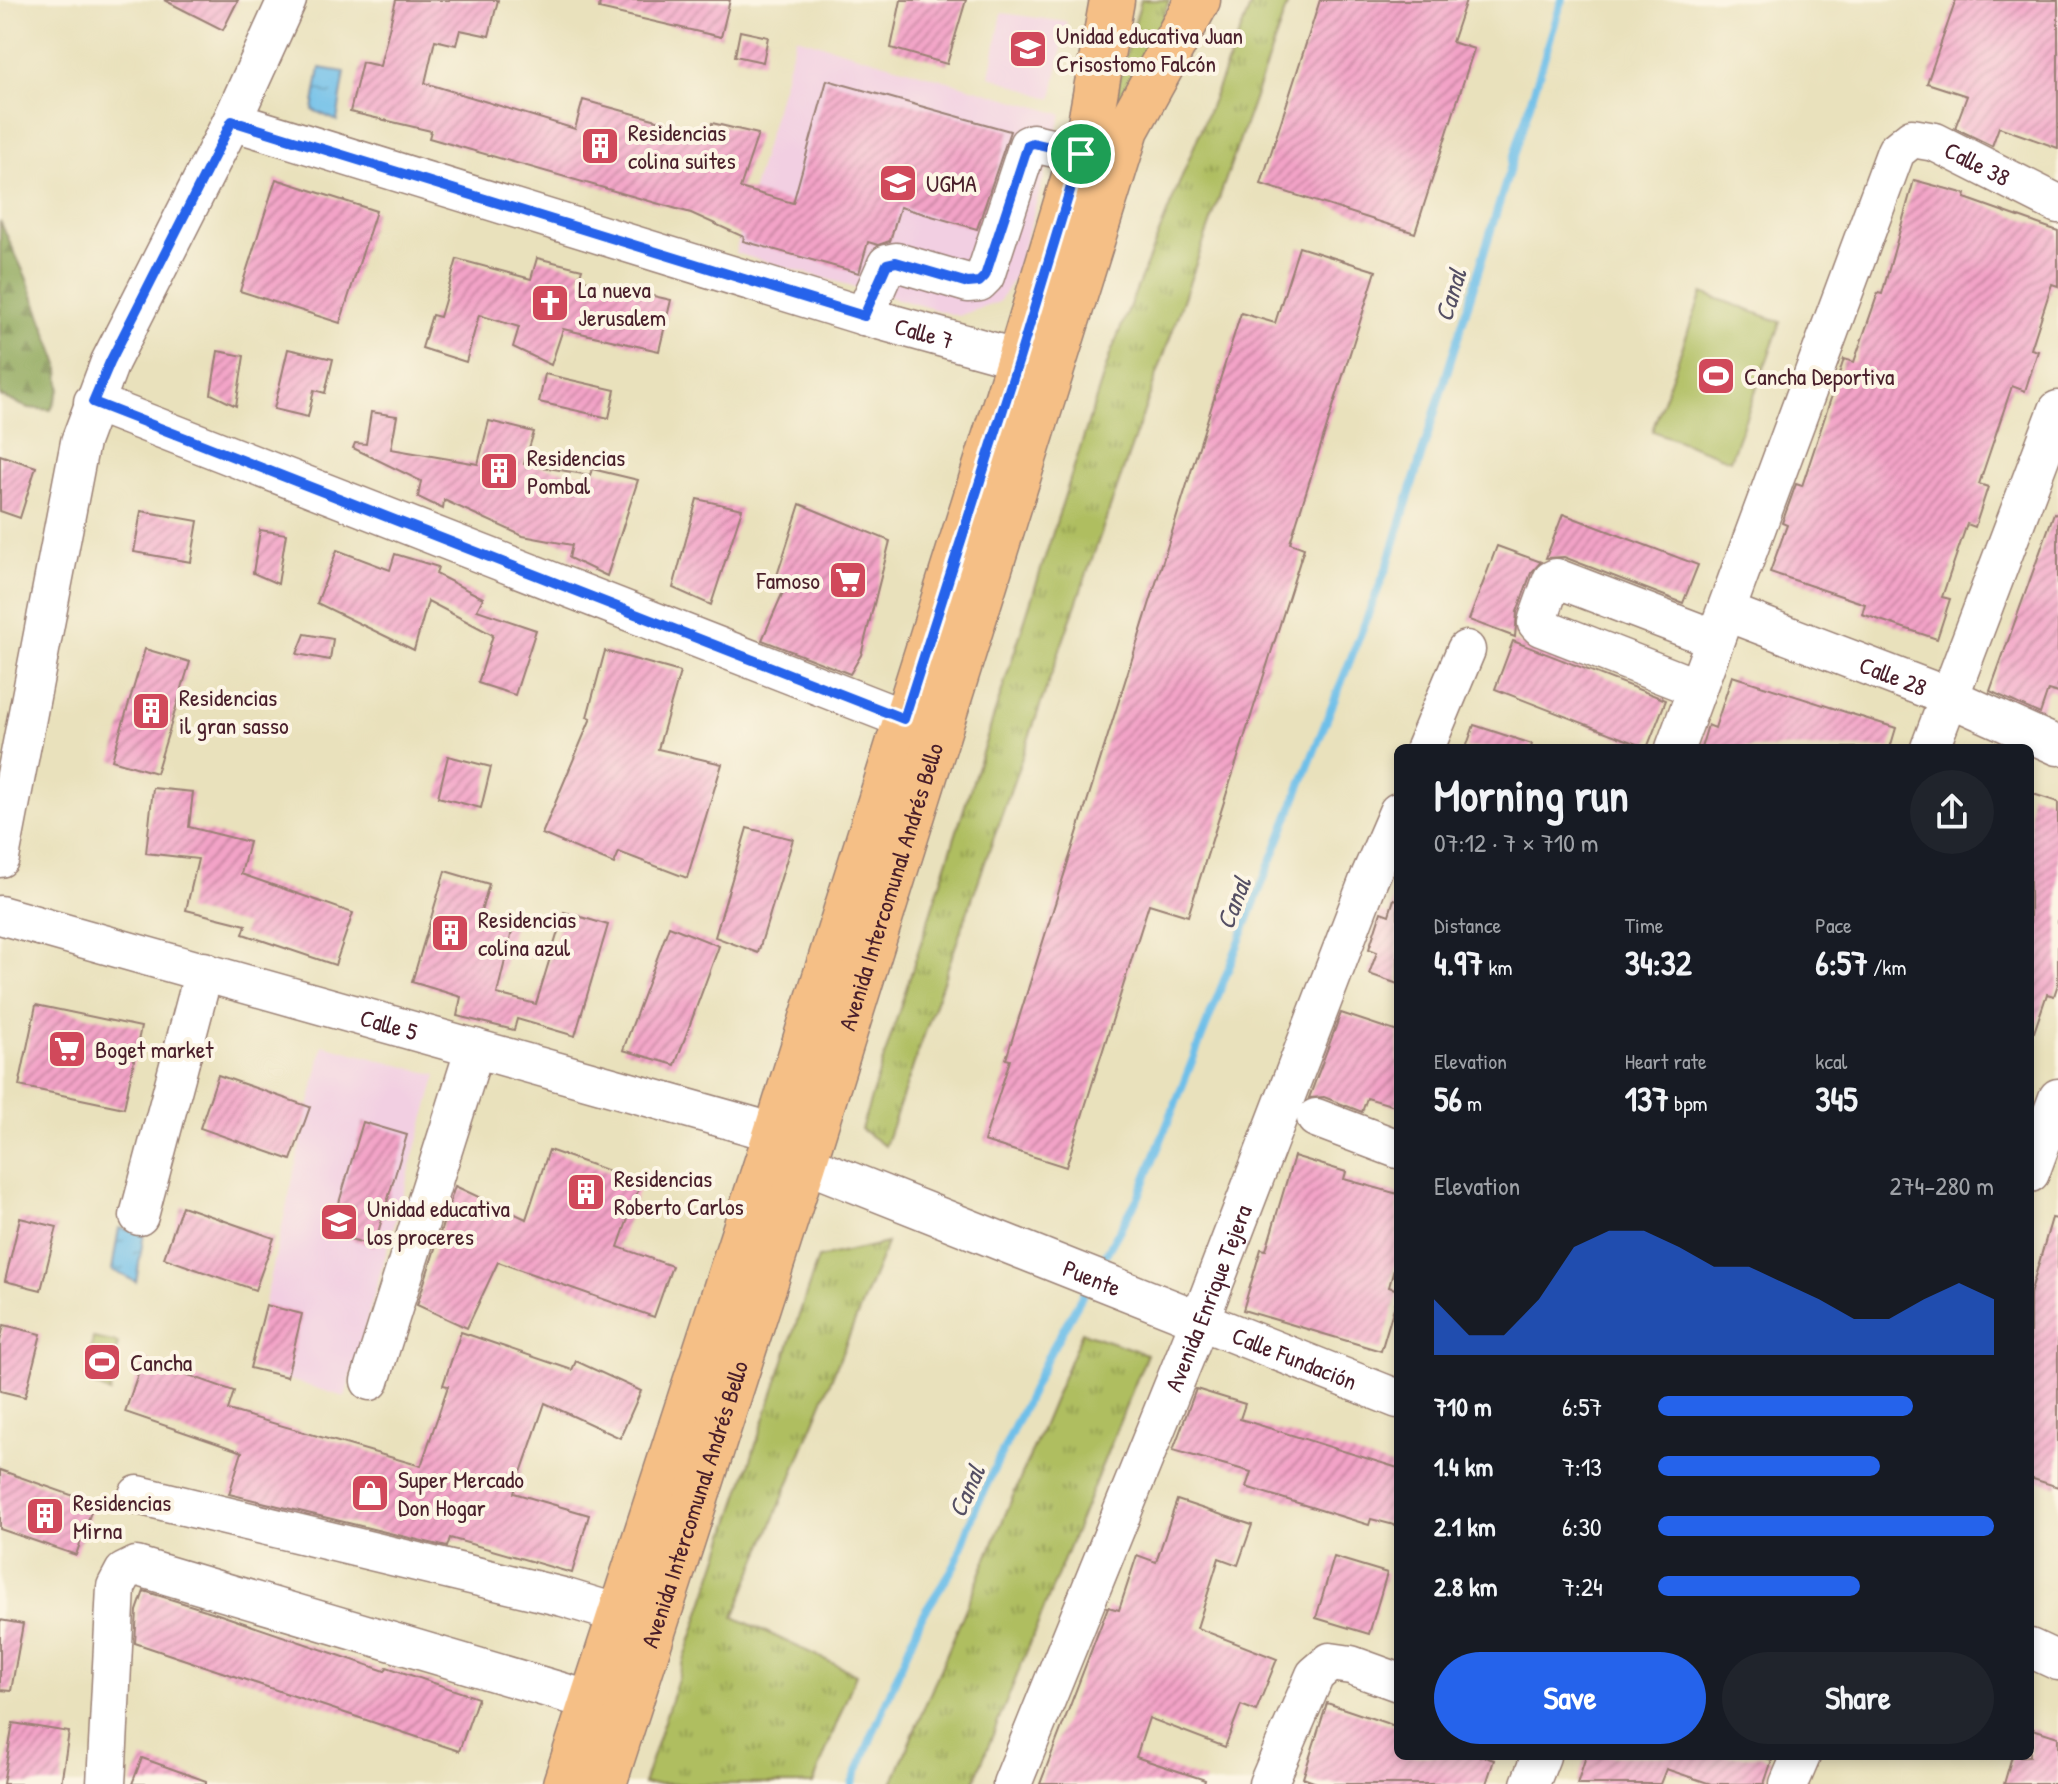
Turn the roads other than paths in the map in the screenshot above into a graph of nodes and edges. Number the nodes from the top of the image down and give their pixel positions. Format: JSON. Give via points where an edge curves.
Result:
{"nodes":[{"id":1,"x":287,"y":0,"type":"edge"},
{"id":2,"x":1112,"y":0,"type":"edge"},
{"id":3,"x":1198,"y":0,"type":"edge"},
{"id":4,"x":232,"y":121,"type":"junction"},
{"id":5,"x":1081,"y":154,"type":"junction"},
{"id":6,"x":2058,"y":204,"type":"edge"},
{"id":7,"x":864,"y":316,"type":"junction"},
{"id":8,"x":1019,"y":359,"type":"junction"},
{"id":9,"x":93,"y":402,"type":"junction"},
{"id":10,"x":2058,"y":410,"type":"edge"},
{"id":11,"x":1721,"y":625,"type":"junction"},
{"id":12,"x":1466,"y":650,"type":"dead end"},
{"id":13,"x":1697,"y":688,"type":"junction"},
{"id":14,"x":1949,"y":697,"type":"junction"},
{"id":15,"x":904,"y":719,"type":"junction"},
{"id":16,"x":1427,"y":744,"type":"edge"},
{"id":17,"x":1676,"y":744,"type":"edge"},
{"id":18,"x":1931,"y":744,"type":"edge"},
{"id":19,"x":2058,"y":746,"type":"edge"},
{"id":20,"x":1394,"y":833,"type":"edge"},
{"id":21,"x":0,"y":858,"type":"edge"},
{"id":22,"x":1384,"y":885,"type":"edge"},
{"id":23,"x":0,"y":915,"type":"edge"},
{"id":24,"x":204,"y":971,"type":"junction"},
{"id":25,"x":475,"y":1048,"type":"junction"},
{"id":26,"x":2058,"y":1098,"type":"edge"},
{"id":27,"x":1316,"y":1118,"type":"dead end"},
{"id":28,"x":2044,"y":1138,"type":"edge"},
{"id":29,"x":1394,"y":1147,"type":"edge"},
{"id":30,"x":790,"y":1148,"type":"junction"},
{"id":31,"x":2034,"y":1163,"type":"edge"},
{"id":32,"x":139,"y":1216,"type":"dead end"},
{"id":33,"x":1147,"y":1299,"type":"joint"},
{"id":34,"x":1200,"y":1320,"type":"junction"},
{"id":35,"x":370,"y":1381,"type":"dead end"},
{"id":36,"x":1394,"y":1397,"type":"edge"},
{"id":37,"x":138,"y":1495,"type":"dead end"},
{"id":38,"x":619,"y":1614,"type":"junction"},
{"id":39,"x":2034,"y":1650,"type":"edge"},
{"id":40,"x":2058,"y":1661,"type":"edge"},
{"id":41,"x":1394,"y":1681,"type":"edge"},
{"id":42,"x":592,"y":1701,"type":"junction"},
{"id":43,"x":1539,"y":1760,"type":"edge"},
{"id":44,"x":1799,"y":1760,"type":"edge"},
{"id":45,"x":106,"y":1784,"type":"edge"},
{"id":46,"x":565,"y":1784,"type":"edge"},
{"id":47,"x":604,"y":1784,"type":"edge"},
{"id":48,"x":1012,"y":1784,"type":"edge"},
{"id":49,"x":1268,"y":1784,"type":"edge"},
{"id":50,"x":1530,"y":1784,"type":"edge"},
{"id":51,"x":1789,"y":1784,"type":"edge"}],
"edges":[{"from":1,"to":4,"type":"street"},
{"from":2,"to":5,"type":"main road","name":"Avenida Intercomunal Andrés Bello"},
{"from":3,"to":30,"type":"main road","name":"Avenida Intercomunal Andrés Bello","via":[[1127,129]]},
{"from":4,"to":7,"type":"street","name":"Calle 7"},
{"from":4,"to":9,"type":"street"},
{"from":5,"to":7,"type":"street","via":[[1028,145],[979,282],[887,264]]},
{"from":5,"to":8,"type":"main road","name":"Avenida Intercomunal Andrés Bello"},
{"from":6,"to":11,"type":"street","name":"Calle 38","via":[[1935,142],[1912,138],[1896,151]]},
{"from":7,"to":8,"type":"street","name":"Calle 7"},
{"from":8,"to":15,"type":"main road","name":"Avenida Intercomunal Andrés Bello"},
{"from":9,"to":15,"type":"street"},
{"from":9,"to":21,"type":"street","via":[[80,442]]},
{"from":10,"to":14,"type":"street"},
{"from":11,"to":13,"type":"street"},
{"from":11,"to":13,"type":"street","name":"Calle 28","via":[[1552,580],[1537,623],[1541,627]]},
{"from":11,"to":14,"type":"street","name":"Calle 28"},
{"from":12,"to":16,"type":"street"},
{"from":13,"to":17,"type":"street"},
{"from":14,"to":18,"type":"street"},
{"from":14,"to":19,"type":"street","name":"Calle 28"},
{"from":15,"to":30,"type":"main road","name":"Avenida Intercomunal Andrés Bello"},
{"from":20,"to":22,"type":"street","name":"Avenida Enrique Tejera"},
{"from":22,"to":34,"type":"street","name":"Avenida Enrique Tejera"},
{"from":23,"to":24,"type":"street","name":"Calle 5"},
{"from":24,"to":25,"type":"street","name":"Calle 5"},
{"from":24,"to":32,"type":"street"},
{"from":25,"to":30,"type":"street","name":"Calle 5"},
{"from":25,"to":35,"type":"street"},
{"from":26,"to":28,"type":"street"},
{"from":27,"to":29,"type":"street"},
{"from":28,"to":31,"type":"street"},
{"from":30,"to":33,"type":"street","name":"Puente"},
{"from":30,"to":38,"type":"main road","name":"Avenida Intercomunal Andrés Bello"},
{"from":30,"to":47,"type":"main road","name":"Avenida Intercomunal Andrés Bello"},
{"from":33,"to":34,"type":"street","name":"Calle Fundación"},
{"from":34,"to":36,"type":"street","name":"Calle Fundación"},
{"from":34,"to":48,"type":"street","name":"Avenida Enrique Tejera"},
{"from":37,"to":38,"type":"street"},
{"from":38,"to":42,"type":"main road","name":"Avenida Intercomunal Andrés Bello"},
{"from":39,"to":40,"type":"street"},
{"from":41,"to":49,"type":"street","via":[[1330,1662],[1315,1675]]},
{"from":42,"to":45,"type":"street","via":[[136,1566],[124,1572],[116,1587]]},
{"from":42,"to":46,"type":"main road","name":"Avenida Intercomunal Andrés Bello"},
{"from":43,"to":50,"type":"street"},
{"from":44,"to":51,"type":"street"}]}
